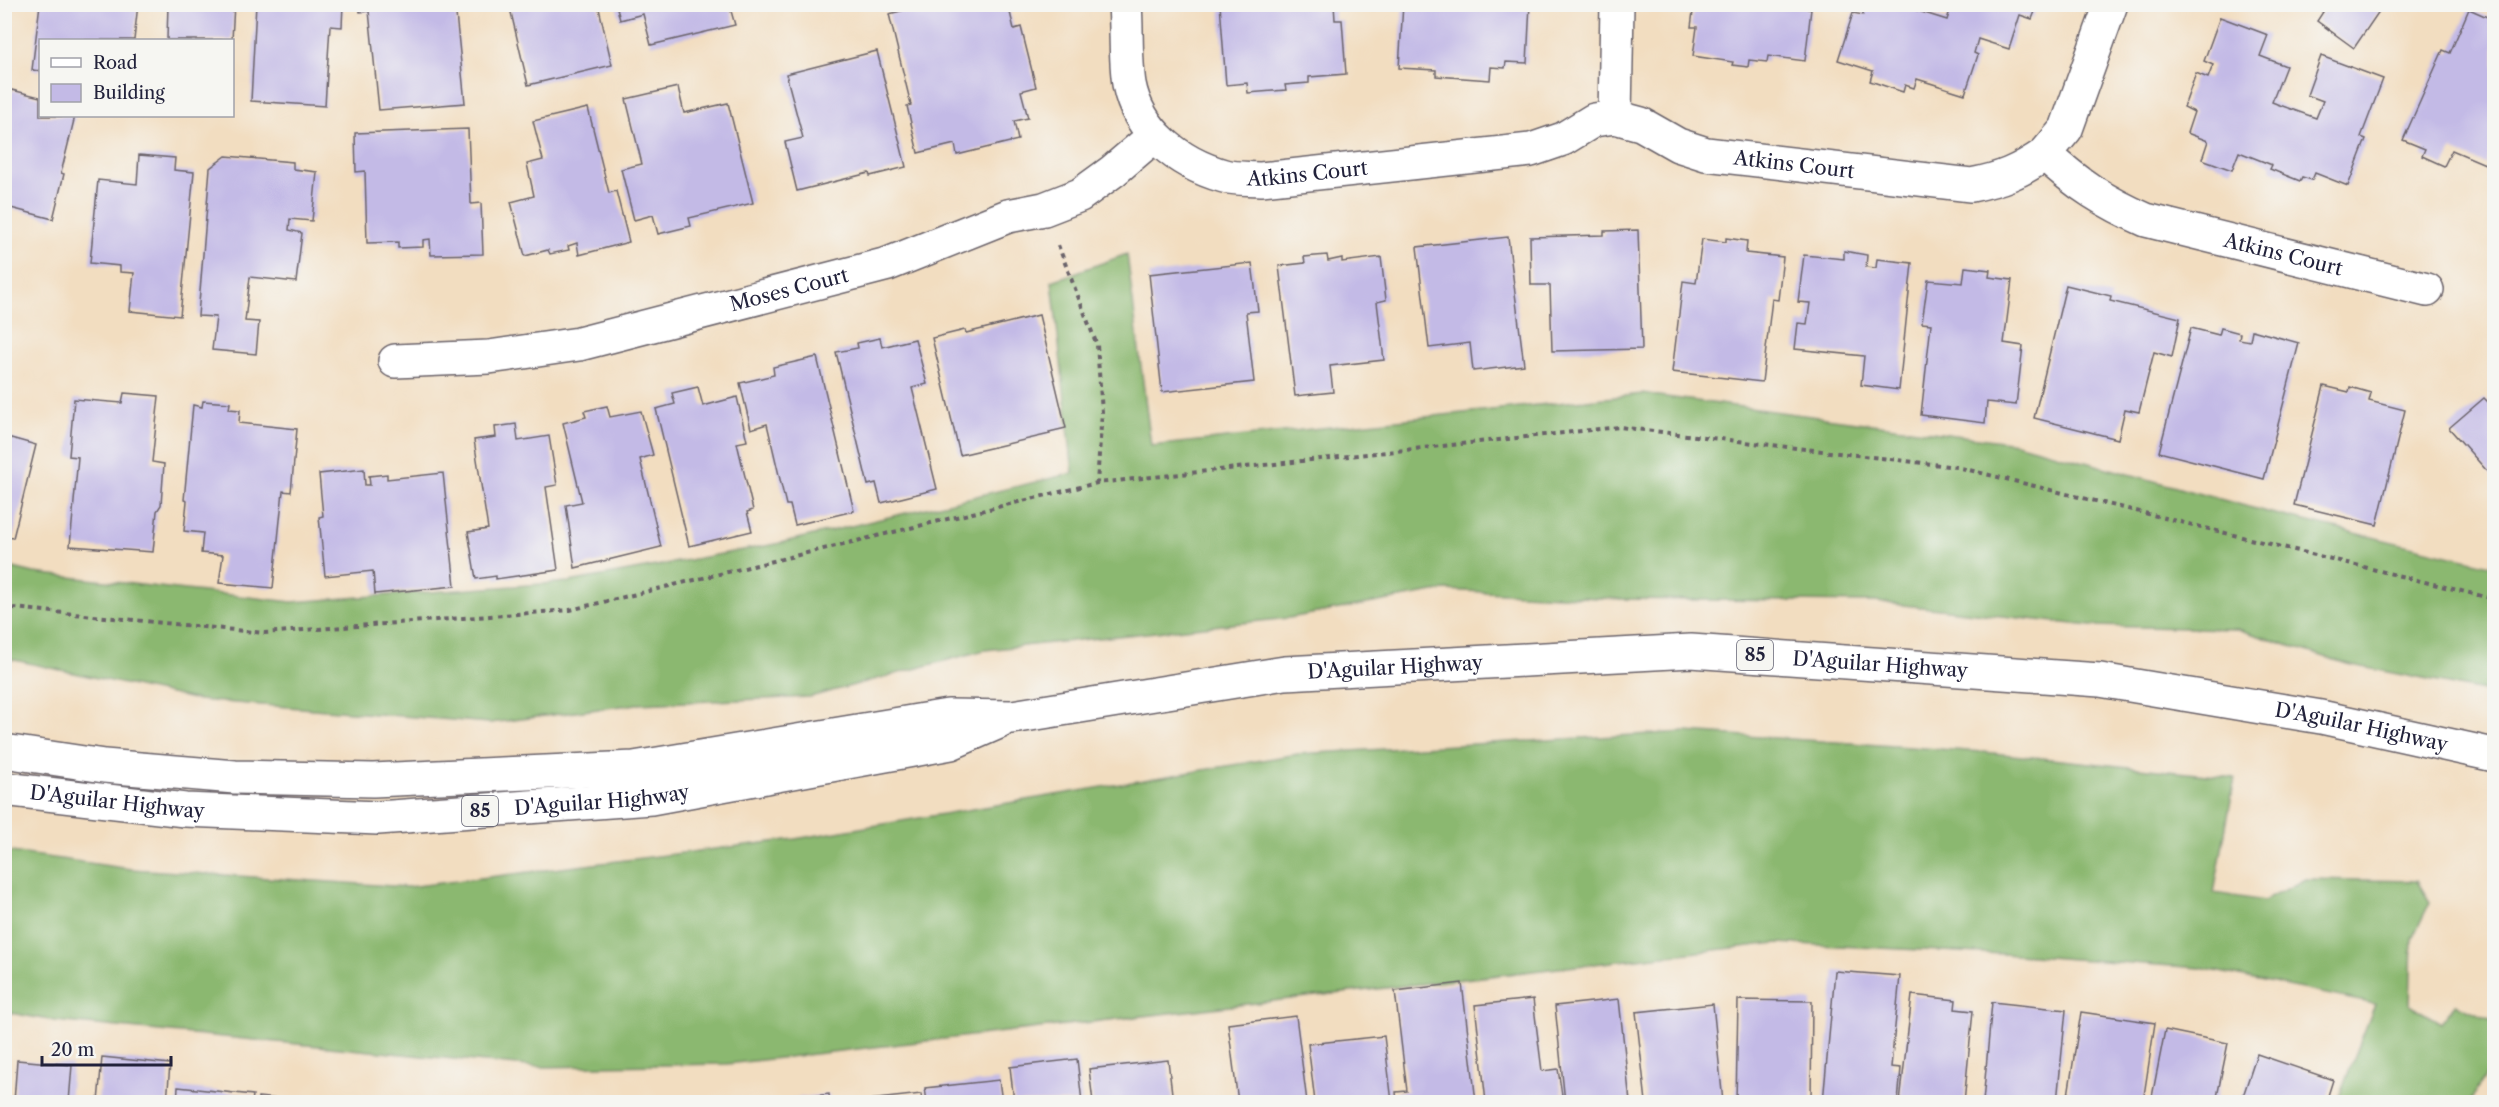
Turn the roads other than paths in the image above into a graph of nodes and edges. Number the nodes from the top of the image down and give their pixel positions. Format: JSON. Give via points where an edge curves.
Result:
{"nodes":[{"id":1,"x":1125,"y":4,"type":"edge"},
{"id":2,"x":1617,"y":4,"type":"edge"},
{"id":3,"x":2111,"y":4,"type":"edge"},
{"id":4,"x":1615,"y":117,"type":"junction"},
{"id":5,"x":1154,"y":135,"type":"junction"},
{"id":6,"x":2045,"y":154,"type":"junction"},
{"id":7,"x":2427,"y":290,"type":"dead end"},
{"id":8,"x":395,"y":361,"type":"dead end"},
{"id":9,"x":1012,"y":717,"type":"junction"},
{"id":10,"x":4,"y":752,"type":"edge"},
{"id":11,"x":2494,"y":755,"type":"edge"},
{"id":12,"x":4,"y":789,"type":"edge"}],
"edges":[{"from":1,"to":5,"type":"main road","name":"Atkins Court","via":[[1129,82],[1135,106]]},
{"from":2,"to":4,"type":"main road"},
{"from":3,"to":6,"type":"main road","via":[[2066,129]]},
{"from":4,"to":5,"type":"main road","name":"Atkins Court","via":[[1594,120],[1563,139],[1532,150],[1261,179],[1226,176],[1189,163]]},
{"from":4,"to":6,"type":"main road","name":"Atkins Court","via":[[1641,124],[1678,145],[1706,154],[1971,185],[2022,170]]},
{"from":5,"to":8,"type":"main road","name":"Moses Court","via":[[1080,195],[1044,209],[1008,216],[888,264],[579,344],[489,357]]},
{"from":6,"to":7,"type":"main road","name":"Atkins Court","via":[[2074,181],[2109,204],[2146,220]]},
{"from":9,"to":10,"type":"main road","name":"D'Aguilar Highway","number":"85","via":[[948,716],[634,768],[373,780],[235,777],[104,766]]},
{"from":9,"to":11,"type":"main road","name":"D'Aguilar Highway","number":"85","via":[[1285,673],[1691,651],[2100,680],[2321,717]]},
{"from":9,"to":12,"type":"main road","name":"D'Aguilar Highway","number":"85","via":[[951,743],[651,798],[378,818],[185,810]]}]}
